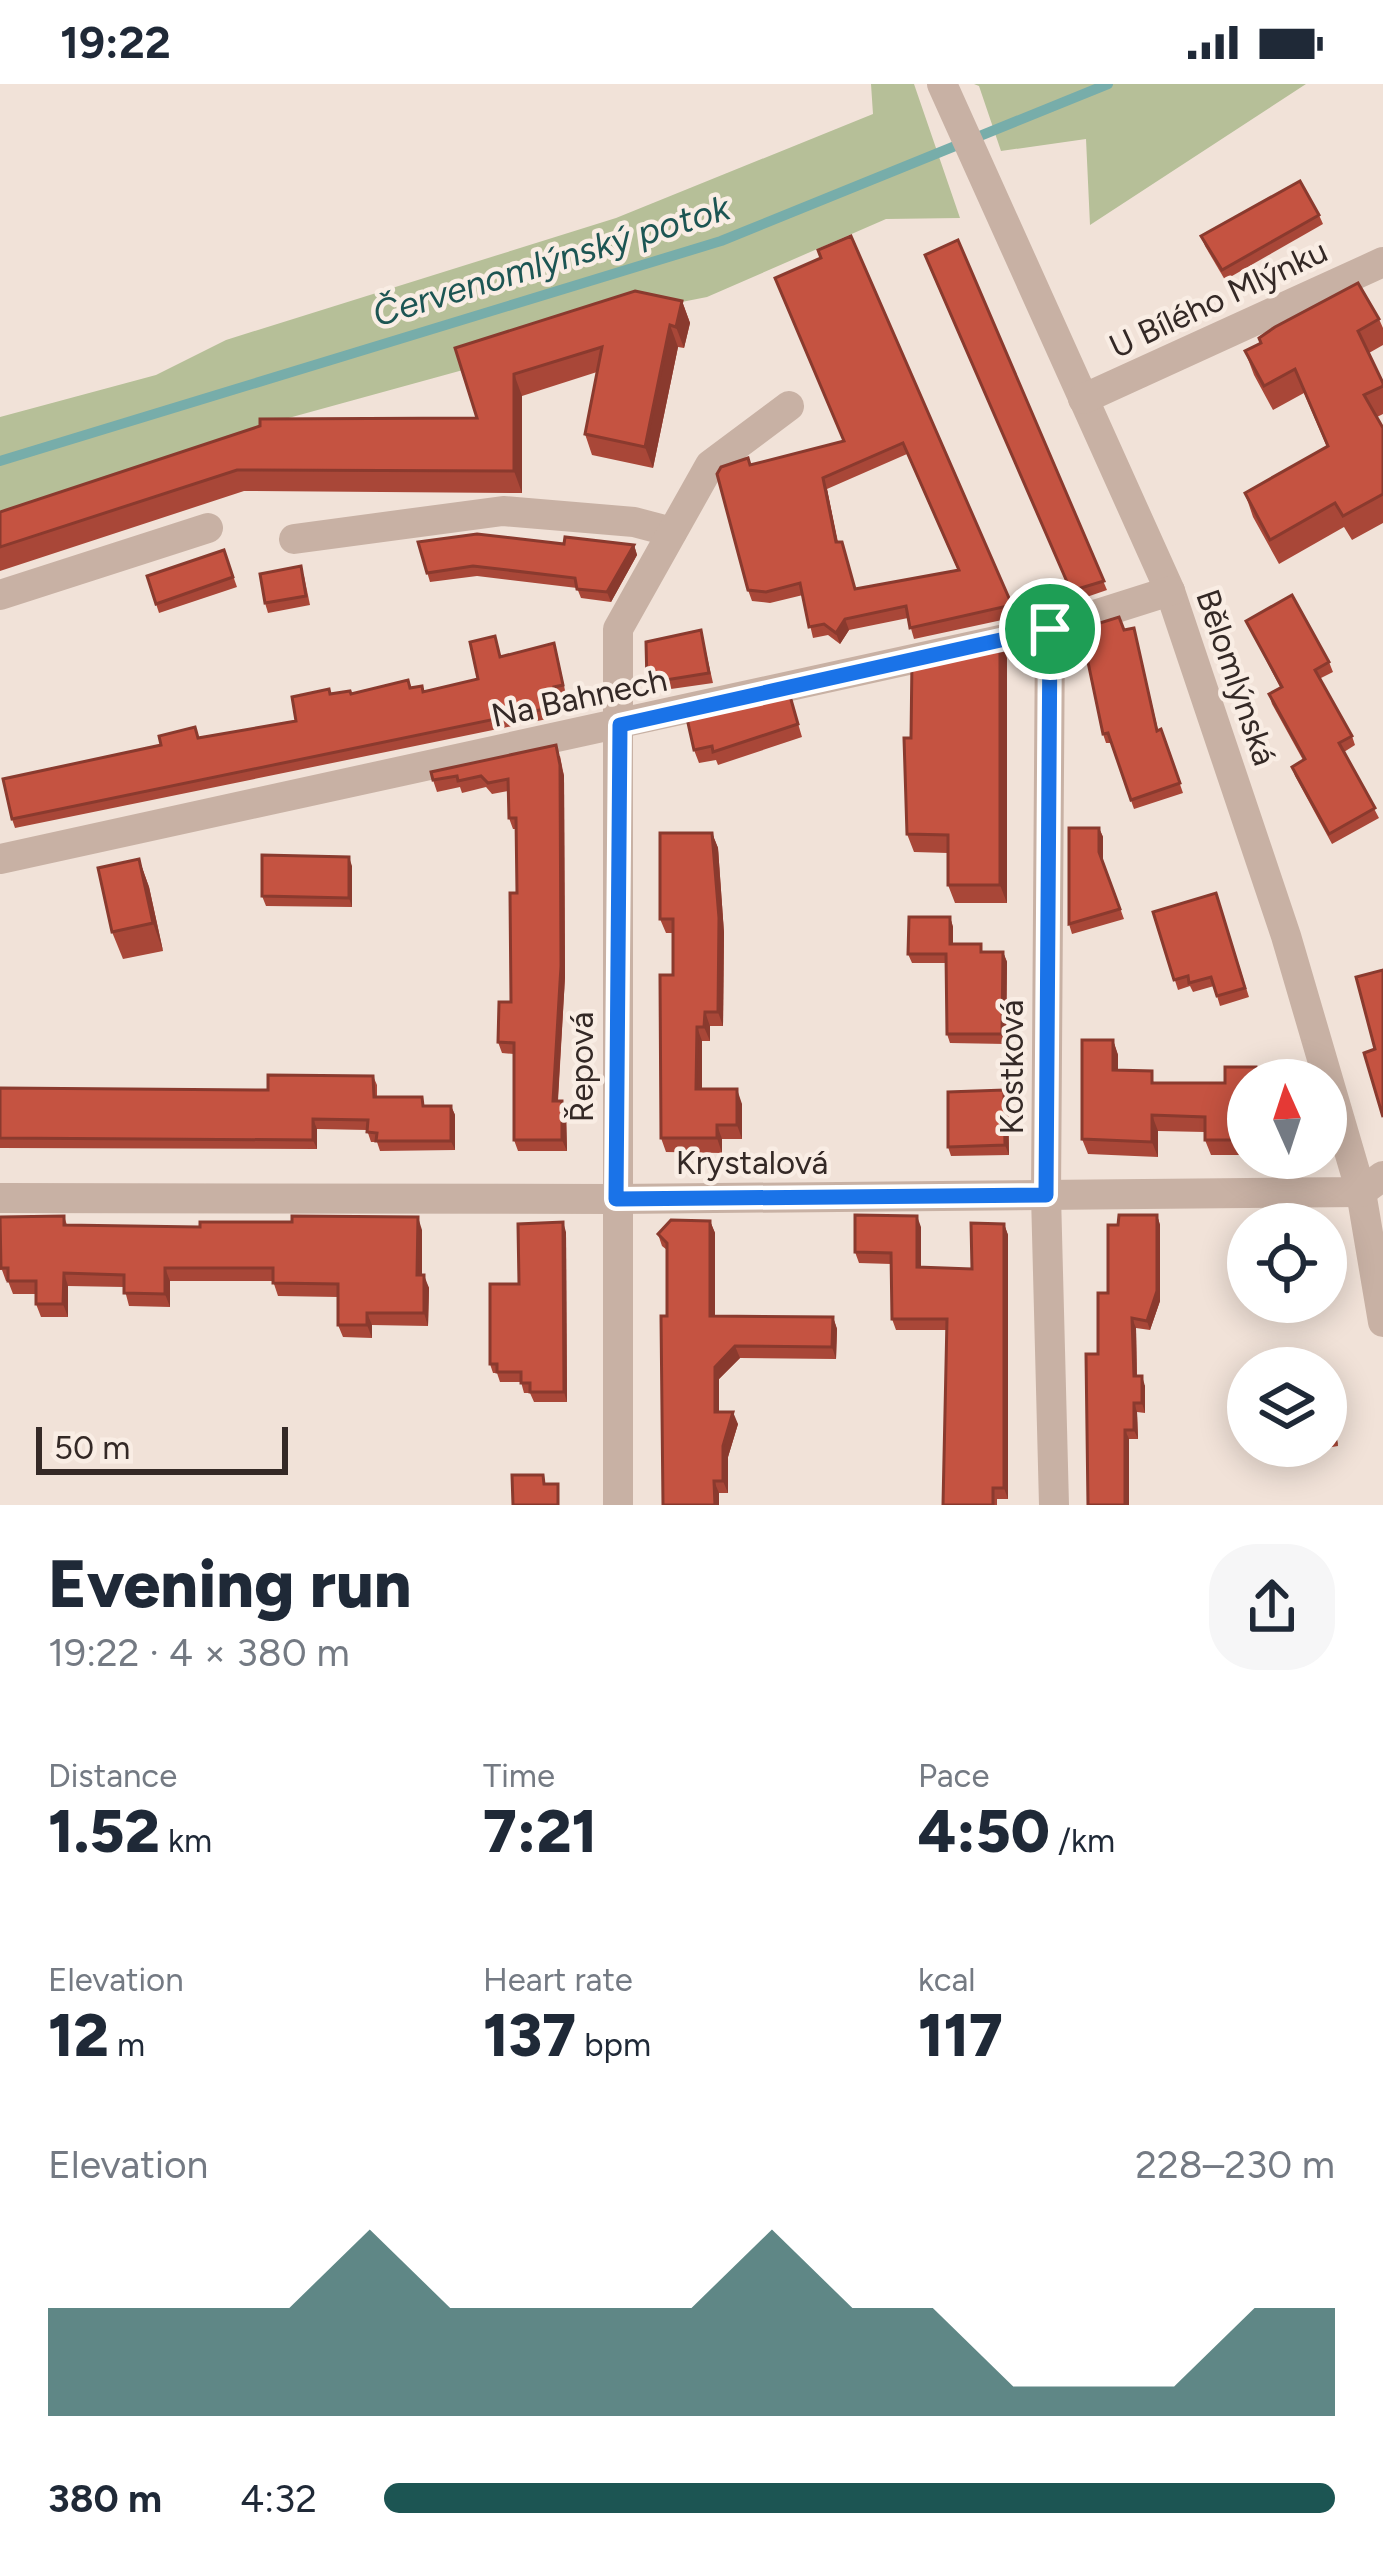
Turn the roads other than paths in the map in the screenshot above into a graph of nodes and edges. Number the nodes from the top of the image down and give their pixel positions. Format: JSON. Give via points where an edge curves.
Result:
{"nodes":[{"id":1,"x":942,"y":84,"type":"edge"},
{"id":2,"x":1383,"y":262,"type":"edge"},
{"id":3,"x":1083,"y":399,"type":"junction"},
{"id":4,"x":789,"y":406,"type":"dead end"},
{"id":5,"x":208,"y":528,"type":"dead end"},
{"id":6,"x":672,"y":532,"type":"junction"},
{"id":7,"x":294,"y":539,"type":"dead end"},
{"id":8,"x":1170,"y":591,"type":"junction"},
{"id":9,"x":0,"y":595,"type":"edge"},
{"id":10,"x":1050,"y":629,"type":"junction"},
{"id":11,"x":620,"y":725,"type":"junction"},
{"id":12,"x":0,"y":859,"type":"edge"},
{"id":13,"x":1372,"y":1184,"type":"edge"},
{"id":14,"x":1046,"y":1195,"type":"junction"},
{"id":15,"x":0,"y":1198,"type":"edge"},
{"id":16,"x":616,"y":1199,"type":"junction"},
{"id":17,"x":1383,"y":1322,"type":"edge"},
{"id":18,"x":619,"y":1505,"type":"edge"},
{"id":19,"x":1054,"y":1505,"type":"edge"}],
"edges":[{"from":1,"to":3,"type":"street","name":"Bělomlýnská"},
{"from":2,"to":3,"type":"street","name":"U Bílého Mlýnku"},
{"from":3,"to":8,"type":"street","name":"Bělomlýnská"},
{"from":4,"to":6,"type":"street","via":[[710,465]]},
{"from":5,"to":9,"type":"street"},
{"from":6,"to":7,"type":"street","via":[[503,511]]},
{"from":6,"to":11,"type":"street","name":"Řepová","via":[[618,629]]},
{"from":8,"to":10,"type":"street","name":"Na Bahnech"},
{"from":8,"to":13,"type":"street","name":"Bělomlýnská"},
{"from":10,"to":11,"type":"street","name":"Na Bahnech"},
{"from":10,"to":14,"type":"street","name":"Kostková"},
{"from":11,"to":12,"type":"street","name":"Na Bahnech"},
{"from":11,"to":16,"type":"street","name":"Řepová"},
{"from":13,"to":14,"type":"street","name":"Krystalová"},
{"from":13,"to":17,"type":"street","name":"Bělomlýnská"},
{"from":14,"to":16,"type":"street","name":"Krystalová"},
{"from":14,"to":19,"type":"street","name":"Kostková"},
{"from":15,"to":16,"type":"street","name":"Krystalová"},
{"from":16,"to":18,"type":"street","name":"Řepová"}]}
